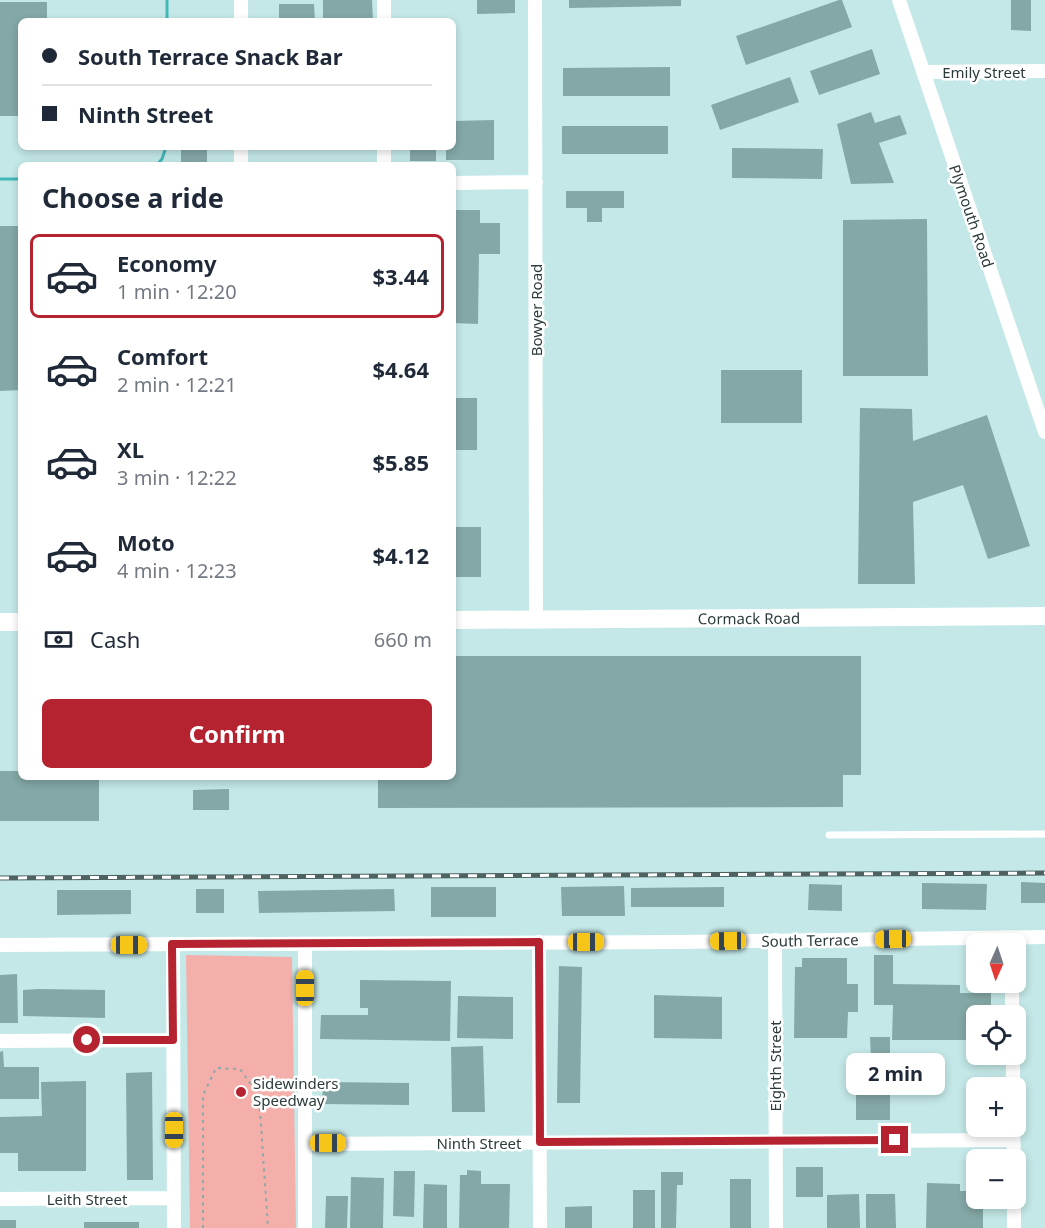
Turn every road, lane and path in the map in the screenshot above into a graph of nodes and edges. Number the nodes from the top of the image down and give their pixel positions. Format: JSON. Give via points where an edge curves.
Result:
{"nodes":[{"id":1,"x":241,"y":0,"type":"edge"},
{"id":2,"x":384,"y":0,"type":"edge"},
{"id":3,"x":535,"y":0,"type":"edge"},
{"id":4,"x":899,"y":0,"type":"edge"},
{"id":5,"x":241,"y":18,"type":"edge"},
{"id":6,"x":384,"y":18,"type":"edge"},
{"id":7,"x":1045,"y":71,"type":"edge"},
{"id":8,"x":924,"y":72,"type":"junction"},
{"id":9,"x":536,"y":182,"type":"junction"},
{"id":10,"x":456,"y":183,"type":"edge"},
{"id":11,"x":1045,"y":432,"type":"edge"},
{"id":12,"x":1045,"y":616,"type":"edge"},
{"id":13,"x":536,"y":619,"type":"junction"},
{"id":14,"x":456,"y":620,"type":"edge"},
{"id":15,"x":0,"y":622,"type":"edge"},
{"id":16,"x":18,"y":622,"type":"edge"},
{"id":17,"x":1045,"y":834,"type":"edge"},
{"id":18,"x":829,"y":835,"type":"dead end"},
{"id":19,"x":1045,"y":936,"type":"edge"},
{"id":20,"x":1026,"y":938,"type":"edge"},
{"id":21,"x":775,"y":940,"type":"junction"},
{"id":22,"x":966,"y":940,"type":"edge"},
{"id":23,"x":539,"y":942,"type":"junction"},
{"id":24,"x":172,"y":944,"type":"junction"},
{"id":25,"x":305,"y":944,"type":"junction"},
{"id":26,"x":0,"y":945,"type":"edge"},
{"id":27,"x":173,"y":1040,"type":"junction"},
{"id":28,"x":0,"y":1041,"type":"edge"},
{"id":29,"x":966,"y":1135,"type":"edge"},
{"id":30,"x":776,"y":1141,"type":"junction"},
{"id":31,"x":540,"y":1142,"type":"junction"},
{"id":32,"x":305,"y":1143,"type":"junction"},
{"id":33,"x":174,"y":1198,"type":"junction"},
{"id":34,"x":0,"y":1199,"type":"edge"},
{"id":35,"x":1014,"y":1209,"type":"edge"},
{"id":36,"x":174,"y":1228,"type":"edge"},
{"id":37,"x":203,"y":1228,"type":"edge"},
{"id":38,"x":268,"y":1228,"type":"edge"},
{"id":39,"x":305,"y":1228,"type":"edge"},
{"id":40,"x":540,"y":1228,"type":"edge"},
{"id":41,"x":776,"y":1228,"type":"edge"},
{"id":42,"x":1014,"y":1228,"type":"edge"}],
"edges":[{"from":1,"to":5,"type":"street"},
{"from":2,"to":6,"type":"street"},
{"from":3,"to":9,"type":"street","name":"Bowyer Road"},
{"from":4,"to":8,"type":"street","name":"Plymouth Road"},
{"from":7,"to":8,"type":"street","name":"Emily Street"},
{"from":8,"to":11,"type":"street","name":"Plymouth Road"},
{"from":9,"to":10,"type":"street"},
{"from":9,"to":13,"type":"street","name":"Bowyer Road"},
{"from":12,"to":13,"type":"street","name":"Cormack Road"},
{"from":13,"to":14,"type":"street","name":"Cormack Road"},
{"from":15,"to":16,"type":"street"},
{"from":17,"to":18,"type":"lane"},
{"from":19,"to":20,"type":"street","name":"South Terrace"},
{"from":21,"to":22,"type":"street","name":"South Terrace"},
{"from":21,"to":23,"type":"street","name":"South Terrace"},
{"from":21,"to":30,"type":"street","name":"Eighth Street"},
{"from":23,"to":25,"type":"street","name":"South Terrace"},
{"from":23,"to":31,"type":"street"},
{"from":24,"to":25,"type":"street","name":"South Terrace"},
{"from":24,"to":26,"type":"street","name":"South Terrace"},
{"from":24,"to":27,"type":"street"},
{"from":25,"to":32,"type":"street"},
{"from":27,"to":28,"type":"street"},
{"from":27,"to":33,"type":"street"},
{"from":29,"to":30,"type":"street","name":"Ninth Street"},
{"from":30,"to":31,"type":"street","name":"Ninth Street"},
{"from":30,"to":41,"type":"street","name":"Eighth Street"},
{"from":31,"to":32,"type":"street","name":"Ninth Street"},
{"from":31,"to":40,"type":"street"},
{"from":32,"to":39,"type":"street"},
{"from":33,"to":34,"type":"street","name":"Leith Street"},
{"from":33,"to":36,"type":"street"},
{"from":35,"to":42,"type":"street"},
{"from":37,"to":38,"type":"path","via":[[203,1095],[216,1068],[240,1068],[259,1096]]}]}
